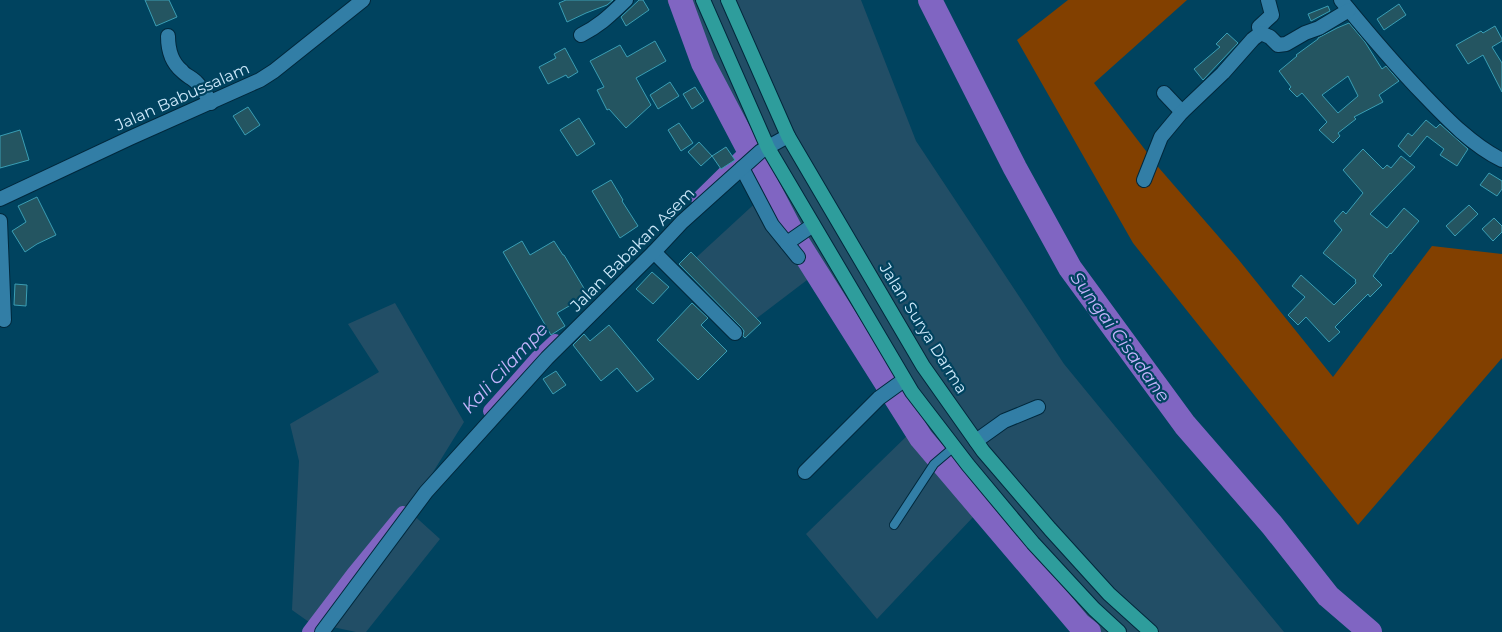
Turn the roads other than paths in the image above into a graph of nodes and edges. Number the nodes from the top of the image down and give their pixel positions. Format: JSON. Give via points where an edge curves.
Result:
{"nodes":[{"id":1,"x":364,"y":0,"type":"edge"},
{"id":2,"x":626,"y":0,"type":"edge"},
{"id":3,"x":703,"y":0,"type":"edge"},
{"id":4,"x":728,"y":0,"type":"edge"},
{"id":5,"x":1268,"y":0,"type":"edge"},
{"id":6,"x":1345,"y":5,"type":"edge"},
{"id":7,"x":1261,"y":33,"type":"junction"},
{"id":8,"x":581,"y":35,"type":"dead end"},
{"id":9,"x":168,"y":36,"type":"dead end"},
{"id":10,"x":1164,"y":93,"type":"dead end"},
{"id":11,"x":211,"y":103,"type":"junction"},
{"id":12,"x":1182,"y":112,"type":"junction"},
{"id":13,"x":788,"y":136,"type":"junction"},
{"id":14,"x":765,"y":150,"type":"junction"},
{"id":15,"x":1502,"y":160,"type":"edge"},
{"id":16,"x":743,"y":168,"type":"junction"},
{"id":17,"x":1144,"y":180,"type":"dead end"},
{"id":18,"x":0,"y":199,"type":"edge"},
{"id":19,"x":0,"y":221,"type":"edge"},
{"id":20,"x":809,"y":228,"type":"junction"},
{"id":21,"x":789,"y":241,"type":"junction"},
{"id":22,"x":654,"y":252,"type":"junction"},
{"id":23,"x":798,"y":257,"type":"dead end"},
{"id":24,"x":4,"y":320,"type":"dead end"},
{"id":25,"x":735,"y":333,"type":"dead end"},
{"id":26,"x":902,"y":382,"type":"junction"},
{"id":27,"x":1038,"y":407,"type":"dead end"},
{"id":28,"x":976,"y":441,"type":"junction"},
{"id":29,"x":951,"y":449,"type":"junction"},
{"id":30,"x":805,"y":472,"type":"dead end"},
{"id":31,"x":894,"y":525,"type":"dead end"},
{"id":32,"x":322,"y":632,"type":"edge"},
{"id":33,"x":1119,"y":632,"type":"edge"},
{"id":34,"x":1151,"y":632,"type":"edge"}],
"edges":[{"from":1,"to":11,"type":"street","name":"Jalan Babussalam","via":[[274,71]]},
{"from":2,"to":8,"type":"street","via":[[600,24]]},
{"from":3,"to":14,"type":"main road"},
{"from":4,"to":13,"type":"main road","name":"Jalan Surya Darma"},
{"from":5,"to":7,"type":"street","via":[[1272,15],[1259,27]]},
{"from":6,"to":7,"type":"street","via":[[1324,26],[1286,44],[1278,45]]},
{"from":6,"to":15,"type":"street","via":[[1398,69],[1452,125]]},
{"from":7,"to":12,"type":"street"},
{"from":9,"to":11,"type":"street","via":[[168,49],[173,61],[206,93]]},
{"from":10,"to":12,"type":"street"},
{"from":11,"to":18,"type":"street","name":"Jalan Babussalam"},
{"from":12,"to":17,"type":"street","via":[[1161,137]]},
{"from":13,"to":14,"type":"street","name":"Jalan Babakan Asem"},
{"from":13,"to":28,"type":"main road","name":"Jalan Surya Darma","via":[[923,366]]},
{"from":14,"to":16,"type":"street","name":"Jalan Babakan Asem"},
{"from":14,"to":20,"type":"main road"},
{"from":16,"to":21,"type":"street","via":[[772,225]]},
{"from":16,"to":22,"type":"street","name":"Jalan Babakan Asem","via":[[682,222]]},
{"from":19,"to":24,"type":"street"},
{"from":20,"to":21,"type":"street"},
{"from":20,"to":26,"type":"main road"},
{"from":21,"to":23,"type":"street"},
{"from":22,"to":25,"type":"street"},
{"from":22,"to":32,"type":"street","name":"Jalan Babakan Asem","via":[[547,358],[426,492]]},
{"from":26,"to":29,"type":"main road"},
{"from":26,"to":30,"type":"street","via":[[879,398]]},
{"from":27,"to":28,"type":"street","via":[[1004,421]]},
{"from":28,"to":34,"type":"main road","name":"Jalan Surya Darma","via":[[1102,586]]},
{"from":29,"to":31,"type":"lane","via":[[936,461]]},
{"from":29,"to":33,"type":"main road","via":[[1033,543]]}]}
